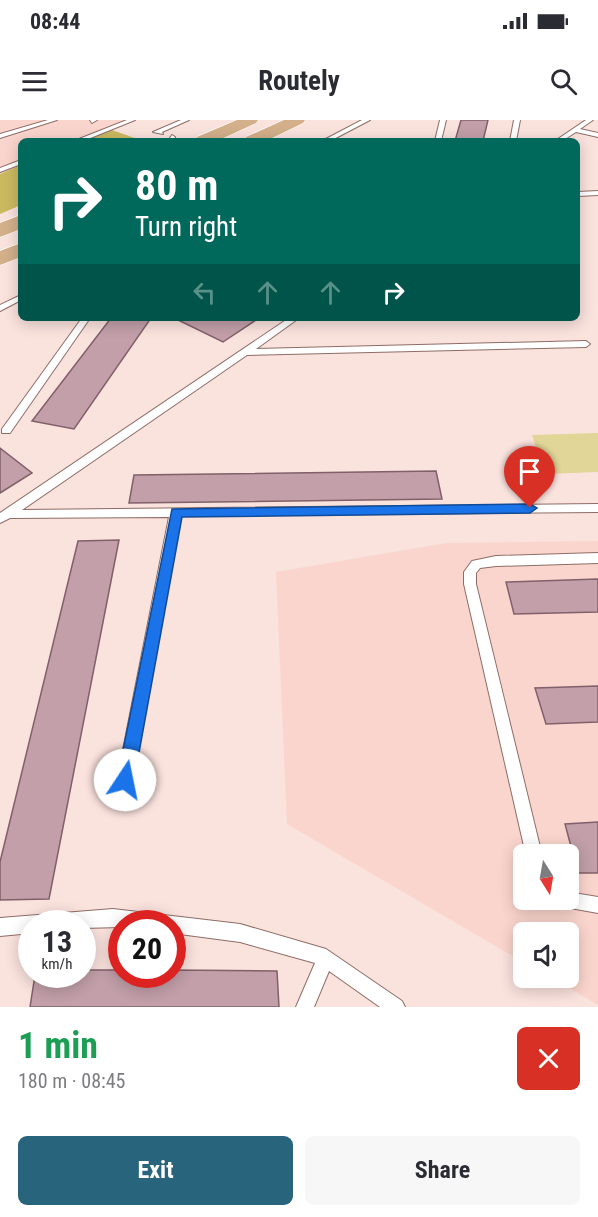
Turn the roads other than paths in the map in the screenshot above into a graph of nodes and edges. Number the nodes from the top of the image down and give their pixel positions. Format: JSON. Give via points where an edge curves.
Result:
{"nodes":[{"id":1,"x":29,"y":120,"type":"edge"},
{"id":2,"x":54,"y":120,"type":"edge"},
{"id":3,"x":132,"y":120,"type":"edge"},
{"id":4,"x":186,"y":120,"type":"edge"},
{"id":5,"x":250,"y":120,"type":"edge"},
{"id":6,"x":297,"y":120,"type":"edge"},
{"id":7,"x":367,"y":120,"type":"edge"},
{"id":8,"x":443,"y":120,"type":"edge"},
{"id":9,"x":517,"y":120,"type":"edge"},
{"id":10,"x":590,"y":120,"type":"edge"},
{"id":11,"x":11,"y":125,"type":"dead end"},
{"id":12,"x":574,"y":130,"type":"junction"},
{"id":13,"x":161,"y":133,"type":"dead end"},
{"id":14,"x":598,"y":135,"type":"edge"},
{"id":15,"x":0,"y":136,"type":"edge"},
{"id":16,"x":84,"y":138,"type":"edge"},
{"id":17,"x":210,"y":138,"type":"edge"},
{"id":18,"x":258,"y":138,"type":"edge"},
{"id":19,"x":331,"y":138,"type":"edge"},
{"id":20,"x":439,"y":138,"type":"edge"},
{"id":21,"x":514,"y":138,"type":"edge"},
{"id":22,"x":562,"y":138,"type":"edge"},
{"id":23,"x":18,"y":163,"type":"edge"},
{"id":24,"x":0,"y":170,"type":"edge"},
{"id":25,"x":598,"y":193,"type":"edge"},
{"id":26,"x":580,"y":194,"type":"edge"},
{"id":27,"x":18,"y":222,"type":"edge"},
{"id":28,"x":0,"y":231,"type":"edge"},
{"id":29,"x":18,"y":250,"type":"edge"},
{"id":30,"x":0,"y":259,"type":"edge"},
{"id":31,"x":18,"y":299,"type":"edge"},
{"id":32,"x":0,"y":308,"type":"edge"},
{"id":33,"x":84,"y":321,"type":"edge"},
{"id":34,"x":291,"y":321,"type":"edge"},
{"id":35,"x":586,"y":344,"type":"dead end"},
{"id":36,"x":245,"y":352,"type":"junction"},
{"id":37,"x":6,"y":431,"type":"dead end"},
{"id":38,"x":598,"y":508,"type":"edge"},
{"id":39,"x":176,"y":512,"type":"junction"},
{"id":40,"x":4,"y":517,"type":"edge"},
{"id":41,"x":598,"y":558,"type":"edge"},
{"id":42,"x":125,"y":780,"type":"dead end"},
{"id":43,"x":531,"y":844,"type":"edge"},
{"id":44,"x":579,"y":902,"type":"edge"},
{"id":45,"x":598,"y":905,"type":"edge"},
{"id":46,"x":18,"y":925,"type":"edge"},
{"id":47,"x":186,"y":926,"type":"edge"},
{"id":48,"x":0,"y":927,"type":"edge"},
{"id":49,"x":326,"y":958,"type":"junction"},
{"id":50,"x":305,"y":1007,"type":"edge"},
{"id":51,"x":396,"y":1007,"type":"edge"}],
"edges":[{"from":1,"to":11,"type":"lane"},
{"from":2,"to":15,"type":"lane"},
{"from":3,"to":16,"type":"lane"},
{"from":4,"to":13,"type":"lane","via":[[156,132]]},
{"from":5,"to":17,"type":"main road"},
{"from":6,"to":18,"type":"main road"},
{"from":7,"to":19,"type":"lane"},
{"from":8,"to":20,"type":"lane"},
{"from":9,"to":21,"type":"lane"},
{"from":10,"to":12,"type":"lane"},
{"from":12,"to":14,"type":"lane"},
{"from":12,"to":22,"type":"lane"},
{"from":23,"to":24,"type":"lane"},
{"from":25,"to":26,"type":"lane"},
{"from":27,"to":28,"type":"main road"},
{"from":29,"to":30,"type":"main road"},
{"from":31,"to":32,"type":"lane"},
{"from":33,"to":37,"type":"lane"},
{"from":34,"to":36,"type":"lane"},
{"from":35,"to":36,"type":"lane"},
{"from":36,"to":40,"type":"lane"},
{"from":38,"to":39,"type":"lane"},
{"from":39,"to":40,"type":"lane"},
{"from":39,"to":42,"type":"lane"},
{"from":41,"to":43,"type":"lane","via":[[496,561],[477,564],[470,572]]},
{"from":44,"to":45,"type":"lane"},
{"from":46,"to":48,"type":"lane"},
{"from":47,"to":49,"type":"lane","via":[[240,933]]},
{"from":49,"to":50,"type":"lane"},
{"from":49,"to":51,"type":"lane"}]}
